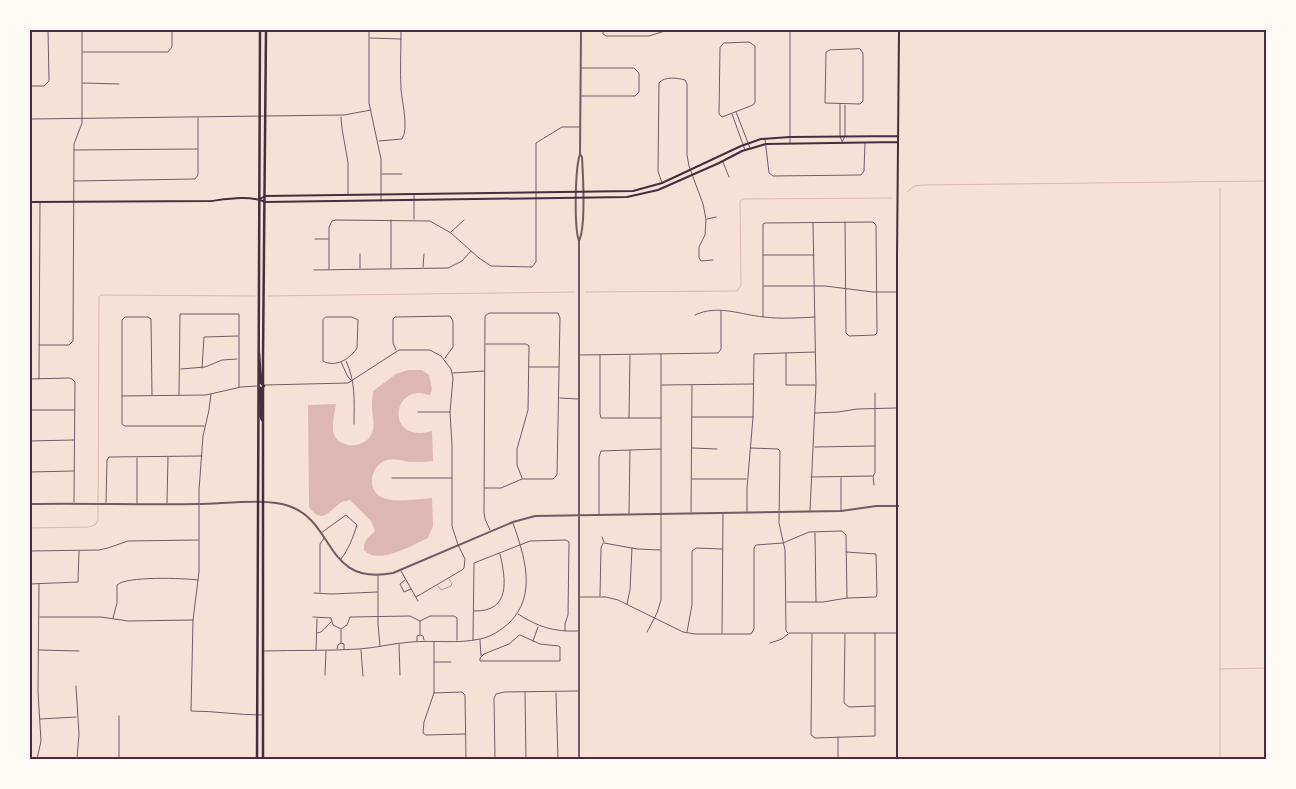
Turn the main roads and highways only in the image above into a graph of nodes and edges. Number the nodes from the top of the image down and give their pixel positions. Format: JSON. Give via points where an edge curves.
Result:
{"nodes":[{"id":1,"x":260,"y":30,"type":"edge"},
{"id":2,"x":266,"y":30,"type":"edge"},
{"id":3,"x":899,"y":30,"type":"edge"},
{"id":4,"x":898,"y":136,"type":"junction"},
{"id":5,"x":898,"y":142,"type":"junction"},
{"id":6,"x":265,"y":196,"type":"junction"},
{"id":7,"x":260,"y":199,"type":"junction"},
{"id":8,"x":30,"y":202,"type":"edge"},
{"id":9,"x":265,"y":202,"type":"junction"},
{"id":10,"x":258,"y":352,"type":"junction"},
{"id":11,"x":258,"y":386,"type":"junction"},
{"id":12,"x":264,"y":386,"type":"junction"},
{"id":13,"x":263,"y":421,"type":"junction"},
{"id":14,"x":257,"y":759,"type":"edge"},
{"id":15,"x":263,"y":759,"type":"edge"},
{"id":16,"x":897,"y":759,"type":"edge"}],
"edges":[{"from":1,"to":7,"type":"main road"},
{"from":2,"to":6,"type":"main road"},
{"from":3,"to":4,"type":"main road"},
{"from":4,"to":5,"type":"main road"},
{"from":4,"to":6,"type":"main road","via":[[765,138],[633,192]]},
{"from":5,"to":9,"type":"main road","via":[[766,144],[745,150],[658,190],[627,197]]},
{"from":5,"to":16,"type":"main road"},
{"from":6,"to":7,"type":"main road"},
{"from":6,"to":9,"type":"main road"},
{"from":7,"to":8,"type":"main road"},
{"from":7,"to":9,"type":"main road"},
{"from":7,"to":10,"type":"main road"},
{"from":9,"to":12,"type":"main road"},
{"from":10,"to":11,"type":"main road"},
{"from":10,"to":12,"type":"main road"},
{"from":11,"to":13,"type":"main road"},
{"from":11,"to":14,"type":"main road"},
{"from":12,"to":13,"type":"main road"},
{"from":13,"to":15,"type":"main road"}]}
